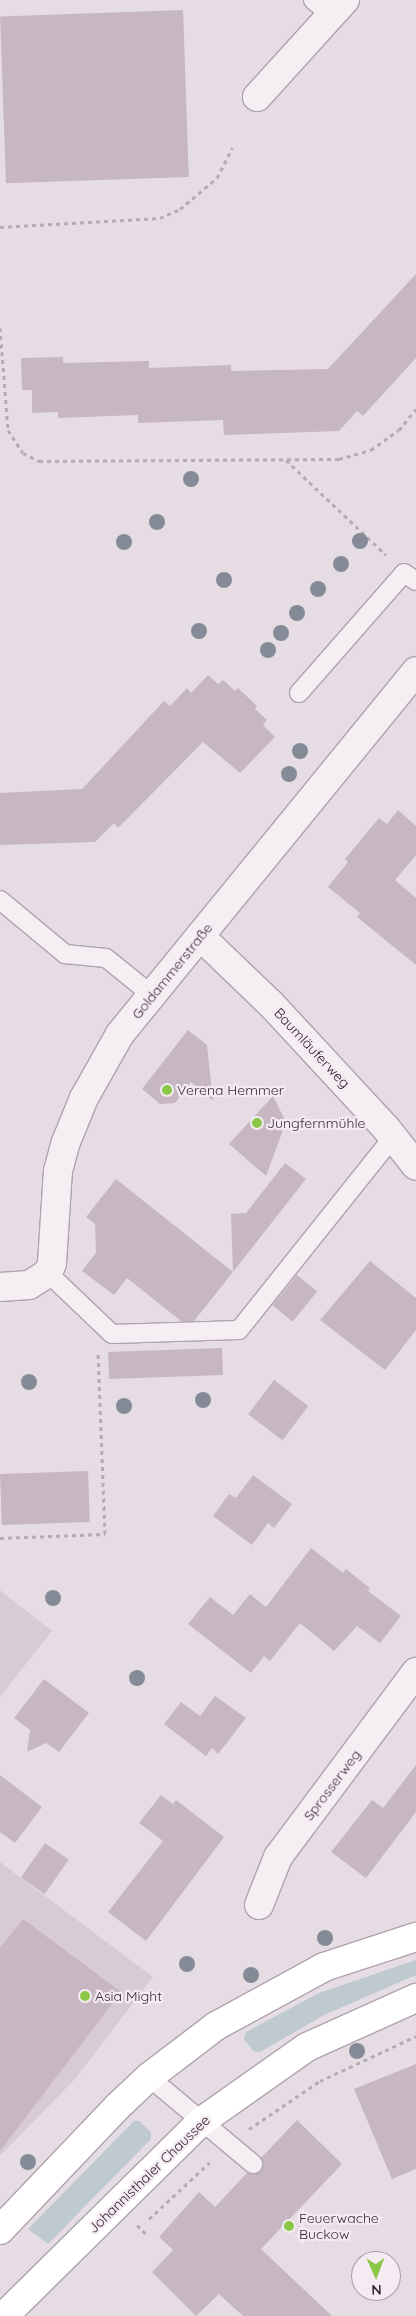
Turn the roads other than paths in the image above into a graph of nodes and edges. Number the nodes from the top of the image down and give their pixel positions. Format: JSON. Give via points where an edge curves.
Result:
{"nodes":[{"id":1,"x":330,"y":5,"type":"edge"},
{"id":2,"x":257,"y":97,"type":"dead end"},
{"id":3,"x":410,"y":577,"type":"edge"},
{"id":4,"x":416,"y":671,"type":"edge"},
{"id":5,"x":299,"y":693,"type":"dead end"},
{"id":6,"x":0,"y":900,"type":"edge"},
{"id":7,"x":200,"y":936,"type":"junction"},
{"id":8,"x":152,"y":995,"type":"junction"},
{"id":9,"x":393,"y":1137,"type":"junction"},
{"id":10,"x":416,"y":1166,"type":"edge"},
{"id":11,"x":48,"y":1274,"type":"junction"},
{"id":12,"x":0,"y":1287,"type":"edge"},
{"id":13,"x":416,"y":1672,"type":"edge"},
{"id":14,"x":259,"y":1904,"type":"dead end"},
{"id":15,"x":416,"y":1937,"type":"edge"},
{"id":16,"x":416,"y":1998,"type":"edge"},
{"id":17,"x":149,"y":2077,"type":"junction"},
{"id":18,"x":202,"y":2121,"type":"junction"},
{"id":19,"x":253,"y":2164,"type":"dead end"},
{"id":20,"x":0,"y":2230,"type":"edge"},
{"id":21,"x":9,"y":2310,"type":"edge"}],
"edges":[{"from":1,"to":2,"type":"street"},
{"from":3,"to":5,"type":"lane"},
{"from":4,"to":7,"type":"street","name":"Goldammerstraße"},
{"from":6,"to":8,"type":"lane","via":[[65,954],[106,958]]},
{"from":7,"to":8,"type":"street","name":"Goldammerstraße"},
{"from":7,"to":9,"type":"street","name":"Baumläuferweg","via":[[271,1004]]},
{"from":8,"to":11,"type":"street","name":"Goldammerstraße","via":[[120,1034],[84,1098],[66,1142],[58,1171],[52,1263]]},
{"from":9,"to":10,"type":"street","name":"Baumläuferweg"},
{"from":9,"to":11,"type":"lane","via":[[239,1330],[112,1334]]},
{"from":11,"to":12,"type":"street","via":[[28,1285]]},
{"from":13,"to":14,"type":"street","name":"Sprosserweg","via":[[278,1857]]},
{"from":15,"to":17,"type":"main road","via":[[324,1967],[285,1985],[216,2026]]},
{"from":16,"to":18,"type":"main road","name":"Johannisthaler Chaussee","via":[[307,2047]]},
{"from":17,"to":18,"type":"lane"},
{"from":17,"to":20,"type":"main road","via":[[56,2168]]},
{"from":18,"to":19,"type":"lane"},
{"from":18,"to":21,"type":"main road","name":"Johannisthaler Chaussee"}]}
